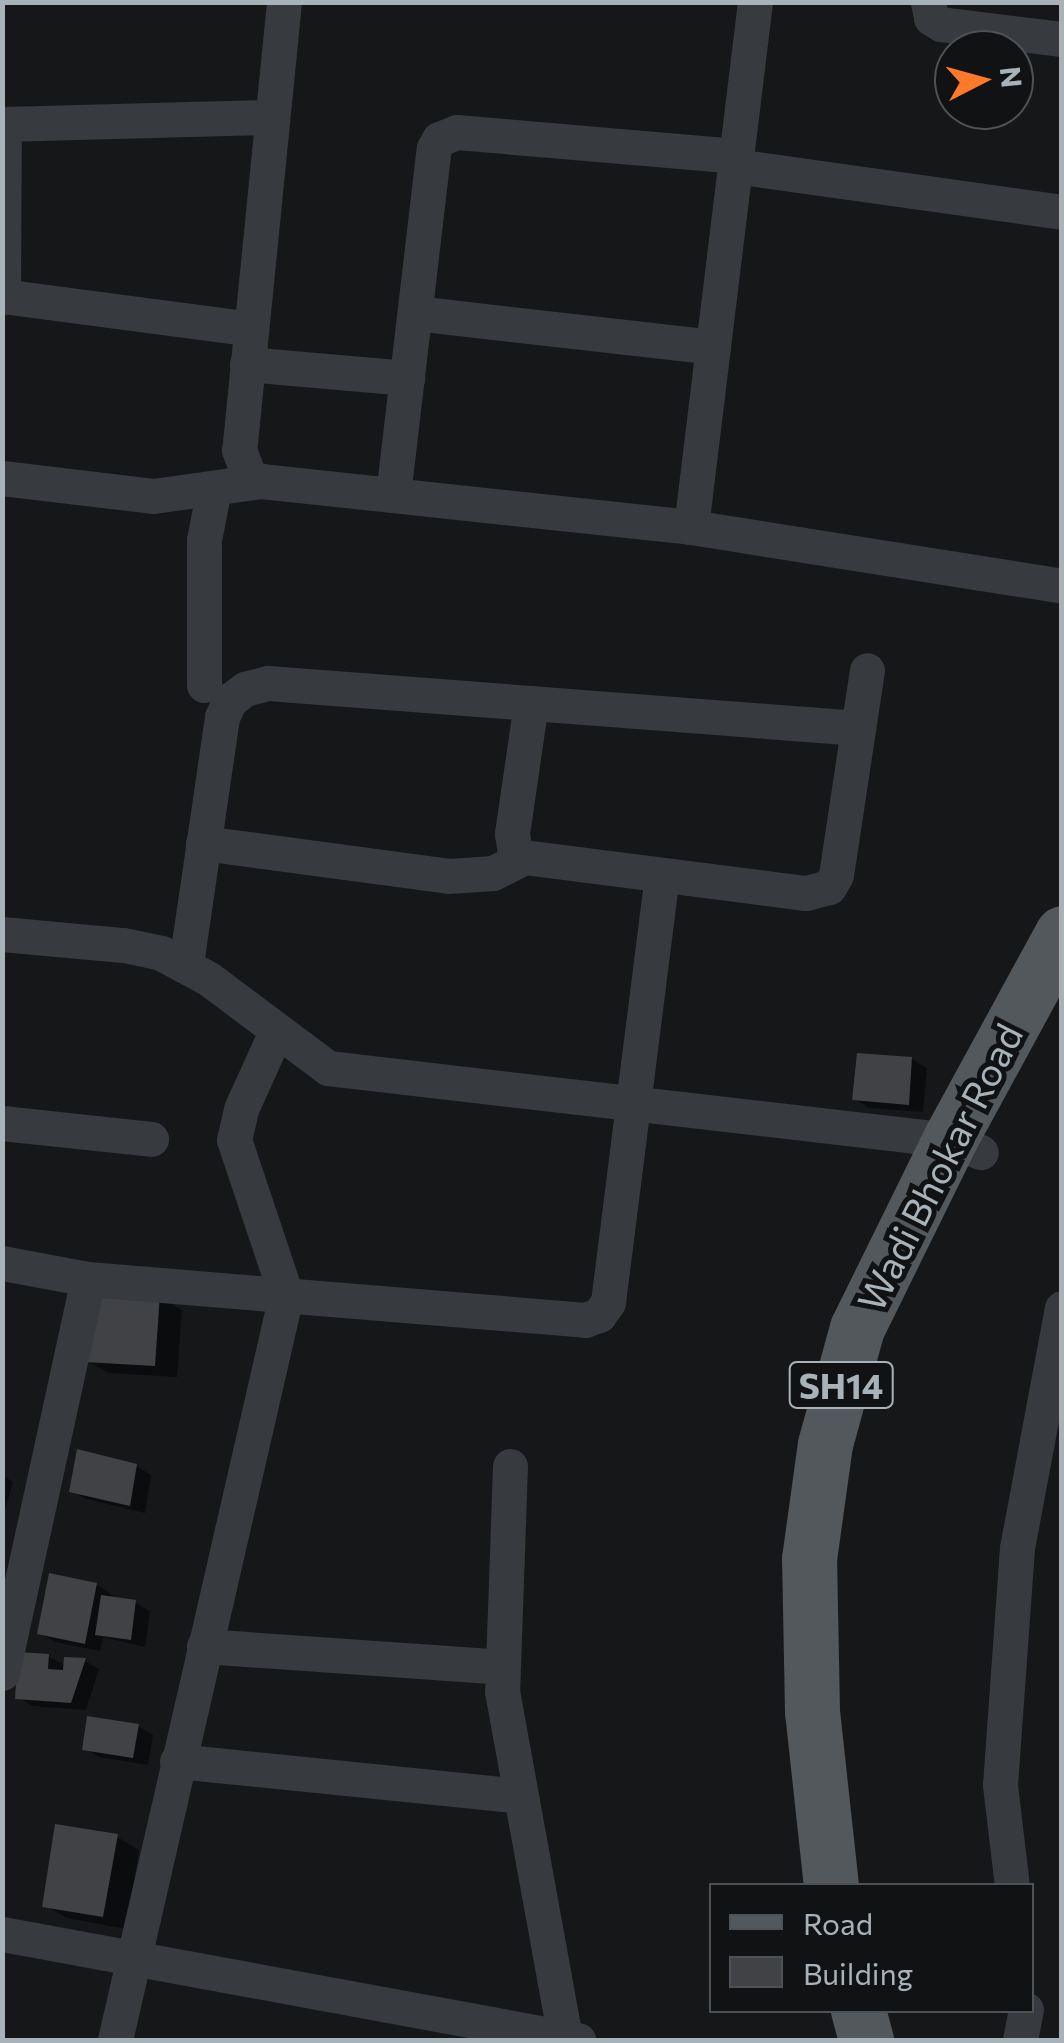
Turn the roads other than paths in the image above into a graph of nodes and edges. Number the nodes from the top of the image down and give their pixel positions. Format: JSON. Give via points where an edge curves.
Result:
{"nodes":[{"id":1,"x":284,"y":2,"type":"edge"},
{"id":2,"x":755,"y":2,"type":"edge"},
{"id":3,"x":928,"y":2,"type":"edge"},
{"id":4,"x":1062,"y":39,"type":"edge"},
{"id":5,"x":272,"y":117,"type":"junction"},
{"id":6,"x":3,"y":124,"type":"edge"},
{"id":7,"x":736,"y":161,"type":"junction"},
{"id":8,"x":1062,"y":212,"type":"edge"},
{"id":9,"x":3,"y":296,"type":"edge"},
{"id":10,"x":415,"y":313,"type":"junction"},
{"id":11,"x":251,"y":328,"type":"junction"},
{"id":12,"x":713,"y":347,"type":"junction"},
{"id":13,"x":247,"y":364,"type":"junction"},
{"id":14,"x":407,"y":378,"type":"junction"},
{"id":15,"x":2,"y":478,"type":"edge"},
{"id":16,"x":261,"y":481,"type":"junction"},
{"id":17,"x":214,"y":488,"type":"junction"},
{"id":18,"x":394,"y":495,"type":"junction"},
{"id":19,"x":691,"y":527,"type":"junction"},
{"id":20,"x":1062,"y":586,"type":"edge"},
{"id":21,"x":867,"y":670,"type":"dead end"},
{"id":22,"x":204,"y":685,"type":"dead end"},
{"id":23,"x":532,"y":703,"type":"junction"},
{"id":24,"x":858,"y":728,"type":"junction"},
{"id":25,"x":204,"y":844,"type":"junction"},
{"id":26,"x":524,"y":858,"type":"junction"},
{"id":27,"x":662,"y":875,"type":"junction"},
{"id":28,"x":1062,"y":933,"type":"edge"},
{"id":29,"x":2,"y":934,"type":"edge"},
{"id":30,"x":186,"y":964,"type":"junction"},
{"id":31,"x":1062,"y":998,"type":"edge"},
{"id":32,"x":276,"y":1032,"type":"junction"},
{"id":33,"x":632,"y":1104,"type":"junction"},
{"id":34,"x":2,"y":1123,"type":"edge"},
{"id":35,"x":151,"y":1140,"type":"dead end"},
{"id":36,"x":965,"y":1146,"type":"junction"},
{"id":37,"x":2,"y":1263,"type":"edge"},
{"id":38,"x":88,"y":1279,"type":"junction"},
{"id":39,"x":286,"y":1295,"type":"junction"},
{"id":40,"x":1062,"y":1308,"type":"edge"},
{"id":41,"x":1056,"y":1365,"type":"edge"},
{"id":42,"x":510,"y":1466,"type":"dead end"},
{"id":43,"x":204,"y":1646,"type":"junction"},
{"id":44,"x":501,"y":1667,"type":"junction"},
{"id":45,"x":2,"y":1674,"type":"edge"},
{"id":46,"x":177,"y":1761,"type":"junction"},
{"id":47,"x":520,"y":1796,"type":"junction"},
{"id":48,"x":831,"y":1883,"type":"edge"},
{"id":49,"x":866,"y":1883,"type":"edge"},
{"id":50,"x":1012,"y":1883,"type":"edge"},
{"id":51,"x":2,"y":1934,"type":"edge"},
{"id":52,"x":130,"y":1958,"type":"junction"},
{"id":53,"x":859,"y":2013,"type":"edge"},
{"id":54,"x":896,"y":2013,"type":"edge"},
{"id":55,"x":1025,"y":2013,"type":"edge"},
{"id":56,"x":454,"y":2029,"type":"edge"},
{"id":57,"x":572,"y":2039,"type":"edge"},
{"id":58,"x":115,"y":2040,"type":"edge"},
{"id":59,"x":866,"y":2040,"type":"edge"},
{"id":60,"x":902,"y":2040,"type":"edge"},
{"id":61,"x":1020,"y":2040,"type":"edge"}],
"edges":[{"from":1,"to":5,"type":"street"},
{"from":2,"to":7,"type":"street"},
{"from":3,"to":4,"type":"street","via":[[940,24]]},
{"from":5,"to":6,"type":"street"},
{"from":5,"to":11,"type":"street"},
{"from":6,"to":9,"type":"street"},
{"from":7,"to":8,"type":"street"},
{"from":7,"to":10,"type":"street","via":[[448,133],[434,148]]},
{"from":7,"to":12,"type":"street"},
{"from":9,"to":11,"type":"street"},
{"from":10,"to":12,"type":"street"},
{"from":10,"to":14,"type":"street"},
{"from":11,"to":13,"type":"street"},
{"from":12,"to":19,"type":"street"},
{"from":13,"to":14,"type":"street"},
{"from":13,"to":16,"type":"street","via":[[239,450],[249,476]]},
{"from":14,"to":18,"type":"street"},
{"from":15,"to":17,"type":"street","via":[[153,496]]},
{"from":16,"to":17,"type":"street"},
{"from":16,"to":18,"type":"street"},
{"from":17,"to":22,"type":"street","via":[[204,540]]},
{"from":18,"to":19,"type":"street"},
{"from":19,"to":20,"type":"street"},
{"from":21,"to":24,"type":"street"},
{"from":23,"to":24,"type":"street"},
{"from":23,"to":25,"type":"street","via":[[268,683],[245,689],[222,716]]},
{"from":23,"to":26,"type":"street","via":[[512,834],[515,852]]},
{"from":24,"to":27,"type":"street","via":[[829,887],[806,893]]},
{"from":25,"to":26,"type":"street","via":[[449,876],[494,874]]},
{"from":25,"to":30,"type":"street"},
{"from":26,"to":27,"type":"street"},
{"from":27,"to":33,"type":"street"},
{"from":28,"to":36,"type":"main road","name":"Wadi Bhokar Road","number":"SH14"},
{"from":29,"to":30,"type":"street","via":[[124,945]]},
{"from":30,"to":32,"type":"street"},
{"from":31,"to":36,"type":"main road","name":"Wadi Bhokar Road","number":"SH14"},
{"from":32,"to":33,"type":"street","via":[[328,1068]]},
{"from":32,"to":39,"type":"street","via":[[234,1140]]},
{"from":33,"to":36,"type":"street"},
{"from":33,"to":39,"type":"street","via":[[608,1302],[600,1314],[585,1320]]},
{"from":34,"to":35,"type":"street"},
{"from":36,"to":48,"type":"main road","name":"Wadi Bhokar Road","number":"SH14","via":[[857,1328],[825,1444],[810,1578],[812,1711]]},
{"from":36,"to":49,"type":"main road","name":"Wadi Bhokar Road","number":"SH14","via":[[877,1376],[854,1480],[847,1675]]},
{"from":37,"to":38,"type":"street"},
{"from":38,"to":39,"type":"street"},
{"from":38,"to":45,"type":"street"},
{"from":39,"to":43,"type":"street"},
{"from":40,"to":41,"type":"street"},
{"from":41,"to":50,"type":"street","via":[[1017,1548],[1000,1785]]},
{"from":42,"to":44,"type":"street"},
{"from":43,"to":44,"type":"street"},
{"from":43,"to":46,"type":"street"},
{"from":44,"to":47,"type":"street"},
{"from":46,"to":47,"type":"street"},
{"from":46,"to":52,"type":"street"},
{"from":47,"to":57,"type":"street"},
{"from":51,"to":52,"type":"street"},
{"from":52,"to":56,"type":"street"},
{"from":52,"to":58,"type":"street"},
{"from":53,"to":59,"type":"main road"},
{"from":54,"to":60,"type":"main road"},
{"from":55,"to":61,"type":"street"},
{"from":56,"to":57,"type":"street"}]}
